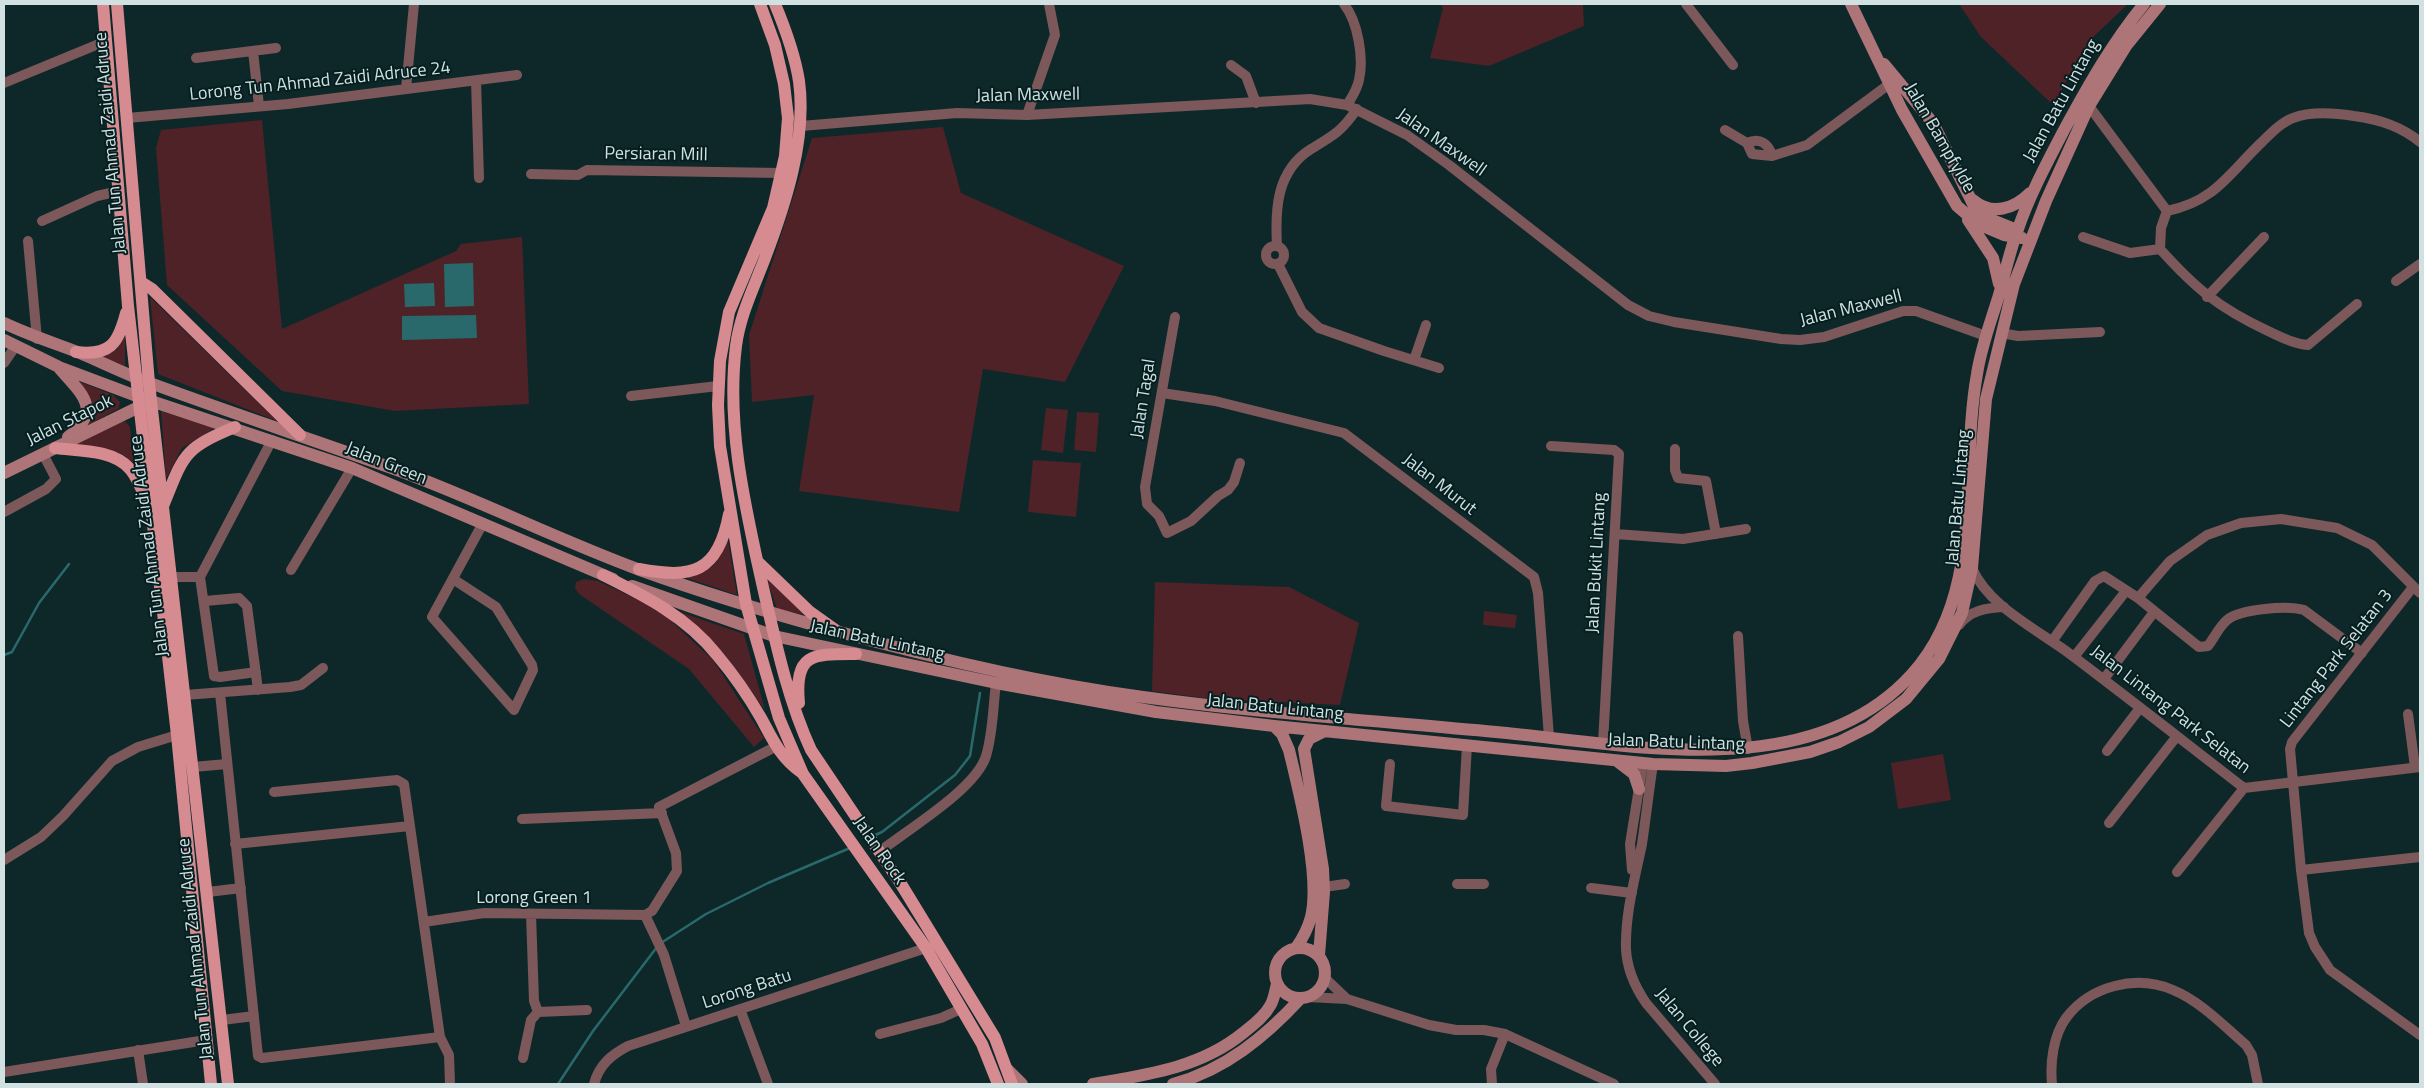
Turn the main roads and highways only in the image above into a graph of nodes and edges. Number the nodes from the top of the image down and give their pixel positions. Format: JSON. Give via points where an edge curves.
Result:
{"nodes":[{"id":1,"x":103,"y":4,"type":"edge"},
{"id":2,"x":117,"y":4,"type":"edge"},
{"id":3,"x":760,"y":4,"type":"edge"},
{"id":4,"x":775,"y":4,"type":"edge"},
{"id":5,"x":1851,"y":4,"type":"edge"},
{"id":6,"x":2144,"y":4,"type":"edge"},
{"id":7,"x":2160,"y":4,"type":"edge"},
{"id":8,"x":1876,"y":55,"type":"junction"},
{"id":9,"x":1933,"y":123,"type":"junction"},
{"id":10,"x":1916,"y":133,"type":"junction"},
{"id":11,"x":2033,"y":190,"type":"junction"},
{"id":12,"x":1969,"y":196,"type":"junction"},
{"id":13,"x":2046,"y":201,"type":"junction"},
{"id":14,"x":1957,"y":206,"type":"junction"},
{"id":15,"x":2018,"y":235,"type":"junction"},
{"id":16,"x":141,"y":282,"type":"junction"},
{"id":17,"x":2014,"y":284,"type":"junction"},
{"id":18,"x":2000,"y":291,"type":"junction"},
{"id":19,"x":128,"y":306,"type":"junction"},
{"id":20,"x":4,"y":322,"type":"edge"},
{"id":21,"x":9,"y":344,"type":"edge"},
{"id":22,"x":76,"y":352,"type":"junction"},
{"id":23,"x":59,"y":367,"type":"junction"},
{"id":24,"x":137,"y":378,"type":"junction"},
{"id":25,"x":149,"y":383,"type":"junction"},
{"id":26,"x":143,"y":401,"type":"junction"},
{"id":27,"x":235,"y":427,"type":"junction"},
{"id":28,"x":300,"y":435,"type":"junction"},
{"id":29,"x":48,"y":451,"type":"junction"},
{"id":30,"x":4,"y":473,"type":"edge"},
{"id":31,"x":730,"y":505,"type":"junction"},
{"id":32,"x":158,"y":510,"type":"junction"},
{"id":33,"x":757,"y":561,"type":"junction"},
{"id":34,"x":639,"y":569,"type":"junction"},
{"id":35,"x":602,"y":575,"type":"junction"},
{"id":36,"x":746,"y":604,"type":"junction"},
{"id":37,"x":768,"y":611,"type":"junction"},
{"id":38,"x":752,"y":629,"type":"junction"},
{"id":39,"x":838,"y":632,"type":"junction"},
{"id":40,"x":774,"y":636,"type":"junction"},
{"id":41,"x":856,"y":654,"type":"junction"},
{"id":42,"x":1274,"y":726,"type":"junction"},
{"id":43,"x":802,"y":729,"type":"junction"},
{"id":44,"x":1325,"y":731,"type":"junction"},
{"id":45,"x":1618,"y":744,"type":"junction"},
{"id":46,"x":1695,"y":750,"type":"junction"},
{"id":47,"x":1616,"y":760,"type":"junction"},
{"id":48,"x":1649,"y":761,"type":"junction"},
{"id":49,"x":803,"y":774,"type":"junction"},
{"id":50,"x":1639,"y":789,"type":"road end"},
{"id":51,"x":208,"y":892,"type":"junction"},
{"id":52,"x":1296,"y":948,"type":"junction"},
{"id":53,"x":1318,"y":955,"type":"junction"},
{"id":54,"x":1277,"y":984,"type":"junction"},
{"id":55,"x":1305,"y":998,"type":"junction"},
{"id":56,"x":206,"y":1040,"type":"junction"},
{"id":57,"x":1007,"y":1069,"type":"junction"},
{"id":58,"x":211,"y":1084,"type":"edge"},
{"id":59,"x":228,"y":1084,"type":"edge"},
{"id":60,"x":998,"y":1084,"type":"edge"},
{"id":61,"x":1012,"y":1084,"type":"edge"},
{"id":62,"x":1022,"y":1084,"type":"edge"},
{"id":63,"x":1093,"y":1084,"type":"edge"},
{"id":64,"x":1173,"y":1084,"type":"edge"}],
"edges":[{"from":1,"to":19,"type":"main road","name":"Jalan Tun Ahmad Zaidi Adruce"},
{"from":2,"to":16,"type":"main road","name":"Jalan Tun Ahmad Zaidi Adruce"},
{"from":3,"to":31,"type":"main road","name":"Jalan Rock","via":[[775,45],[788,118],[785,156],[774,208],[730,312],[722,344],[718,386],[720,446]]},
{"from":4,"to":33,"type":"main road","name":"Jalan Rock","via":[[799,81],[801,126],[783,210],[742,317],[736,345],[733,392],[737,444]]},
{"from":5,"to":8,"type":"main road","name":"Jalan Bampfylde"},
{"from":6,"to":11,"type":"main road","name":"Jalan Batu Lintang","via":[[2122,31],[2090,82]]},
{"from":7,"to":13,"type":"main road","name":"Jalan Batu Lintang","via":[[2126,46],[2090,106]]},
{"from":8,"to":9,"type":"main road","name":"Jalan Bampfylde"},
{"from":8,"to":10,"type":"main road","name":"Jalan Bampfylde","via":[[1888,85]]},
{"from":9,"to":10,"type":"main road","via":[[1922,122]]},
{"from":9,"to":12,"type":"main road","name":"Jalan Bampfylde"},
{"from":10,"to":14,"type":"main road","name":"Jalan Bampfylde"},
{"from":11,"to":12,"type":"main road","via":[[2020,202],[1997,210],[1984,207]]},
{"from":11,"to":15,"type":"main road","name":"Jalan Batu Lintang"},
{"from":12,"to":15,"type":"main road","name":"Jalan Bampfylde","via":[[1984,217]]},
{"from":13,"to":15,"type":"main road","via":[[2031,231]]},
{"from":13,"to":17,"type":"main road","name":"Jalan Batu Lintang"},
{"from":14,"to":15,"type":"main road","name":"Jalan Bampfylde","via":[[1978,224]]},
{"from":14,"to":18,"type":"main road","via":[[1993,258]]},
{"from":15,"to":17,"type":"main road","via":[[2023,248]]},
{"from":15,"to":18,"type":"main road","name":"Jalan Batu Lintang"},
{"from":16,"to":25,"type":"main road","name":"Jalan Tun Ahmad Zaidi Adruce"},
{"from":16,"to":28,"type":"main road","via":[[152,289]]},
{"from":17,"to":48,"type":"main road","name":"Jalan Batu Lintang","via":[[1986,399],[1972,568],[1962,613],[1939,660],[1906,699],[1869,727],[1839,742],[1810,752],[1726,766]]},
{"from":18,"to":46,"type":"main road","name":"Jalan Batu Lintang","via":[[1977,372],[1962,561],[1951,612],[1930,653],[1900,688],[1859,716],[1815,735],[1790,743],[1748,749]]},
{"from":19,"to":22,"type":"main road","via":[[120,333],[110,348],[91,354]]},
{"from":19,"to":24,"type":"main road","name":"Jalan Tun Ahmad Zaidi Adruce"},
{"from":20,"to":22,"type":"main road","name":"Jalan Green","via":[[37,339]]},
{"from":21,"to":23,"type":"main road","name":"Jalan Green"},
{"from":22,"to":24,"type":"main road","name":"Jalan Green"},
{"from":23,"to":26,"type":"main road","name":"Jalan Green"},
{"from":23,"to":29,"type":"main road","via":[[84,398],[87,414],[72,434]]},
{"from":24,"to":25,"type":"main road","name":"Jalan Green"},
{"from":24,"to":26,"type":"main road","name":"Jalan Tun Ahmad Zaidi Adruce"},
{"from":25,"to":26,"type":"main road","name":"Jalan Tun Ahmad Zaidi Adruce"},
{"from":25,"to":28,"type":"main road","name":"Jalan Green"},
{"from":26,"to":27,"type":"main road","name":"Jalan Green"},
{"from":26,"to":29,"type":"main road","name":"Jalan Stapok"},
{"from":26,"to":32,"type":"main road","name":"Jalan Tun Ahmad Zaidi Adruce"},
{"from":27,"to":32,"type":"main road","via":[[189,451]]},
{"from":27,"to":35,"type":"main road","name":"Jalan Green","via":[[352,468]]},
{"from":28,"to":34,"type":"main road","name":"Jalan Green","via":[[414,476]]},
{"from":29,"to":30,"type":"main road","name":"Jalan Stapok"},
{"from":29,"to":32,"type":"main road","via":[[84,451],[113,458],[130,469]]},
{"from":31,"to":34,"type":"main road","via":[[726,530],[717,551],[707,561],[684,574]]},
{"from":31,"to":36,"type":"main road","name":"Jalan Rock"},
{"from":32,"to":51,"type":"main road","name":"Jalan Tun Ahmad Zaidi Adruce","via":[[171,576]]},
{"from":32,"to":56,"type":"main road","name":"Jalan Tun Ahmad Zaidi Adruce"},
{"from":33,"to":37,"type":"main road","name":"Jalan Rock"},
{"from":33,"to":39,"type":"main road","via":[[810,612]]},
{"from":34,"to":36,"type":"main road","name":"Jalan Green"},
{"from":35,"to":38,"type":"main road","name":"Jalan Green"},
{"from":35,"to":49,"type":"main road","via":[[659,603],[694,631],[717,654],[760,717],[775,747]]},
{"from":36,"to":37,"type":"main road","name":"Jalan Batu Lintang"},
{"from":36,"to":38,"type":"main road","name":"Jalan Rock"},
{"from":37,"to":39,"type":"main road","name":"Jalan Batu Lintang"},
{"from":37,"to":40,"type":"main road","name":"Jalan Rock"},
{"from":38,"to":40,"type":"main road","name":"Jalan Batu Lintang"},
{"from":38,"to":49,"type":"main road","name":"Jalan Rock","via":[[782,726]]},
{"from":39,"to":45,"type":"main road","name":"Jalan Batu Lintang","via":[[972,666],[1143,697]]},
{"from":40,"to":41,"type":"main road","name":"Jalan Batu Lintang"},
{"from":40,"to":43,"type":"main road","name":"Jalan Rock"},
{"from":41,"to":42,"type":"main road","name":"Jalan Batu Lintang","via":[[1119,706]]},
{"from":41,"to":43,"type":"main road","via":[[822,654],[812,657],[802,667],[798,692]]},
{"from":42,"to":44,"type":"main road","name":"Jalan Batu Lintang"},
{"from":42,"to":52,"type":"main road","via":[[1290,750],[1312,870],[1311,915]]},
{"from":43,"to":57,"type":"main road","name":"Jalan Rock","via":[[822,770],[862,825],[995,1038]]},
{"from":44,"to":47,"type":"main road","name":"Jalan Batu Lintang"},
{"from":44,"to":53,"type":"main road","via":[[1309,739],[1304,749],[1324,887]]},
{"from":45,"to":46,"type":"main road","name":"Jalan Batu Lintang"},
{"from":45,"to":48,"type":"main road"},
{"from":46,"to":48,"type":"main road"},
{"from":47,"to":48,"type":"main road","name":"Jalan Batu Lintang"},
{"from":47,"to":50,"type":"main road","via":[[1634,774]]},
{"from":49,"to":60,"type":"main road","name":"Jalan Rock","via":[[926,948],[982,1044]]},
{"from":51,"to":56,"type":"main road","via":[[204,911],[213,1032]]},
{"from":51,"to":59,"type":"main road","name":"Jalan Tun Ahmad Zaidi Adruce"},
{"from":52,"to":53,"type":"main road","via":[[1308,949]]},
{"from":52,"to":54,"type":"main road","via":[[1288,951],[1276,964]]},
{"from":53,"to":55,"type":"main road","via":[[1323,962],[1325,978],[1316,993]]},
{"from":54,"to":55,"type":"main road","via":[[1288,996]]},
{"from":54,"to":63,"type":"main road","via":[[1264,1015],[1217,1051],[1174,1069]]},
{"from":55,"to":64,"type":"main road","via":[[1245,1050],[1202,1074]]},
{"from":56,"to":58,"type":"main road","name":"Jalan Tun Ahmad Zaidi Adruce"},
{"from":57,"to":61,"type":"main road","name":"Jalan Rock"},
{"from":57,"to":62,"type":"main road"}]}
